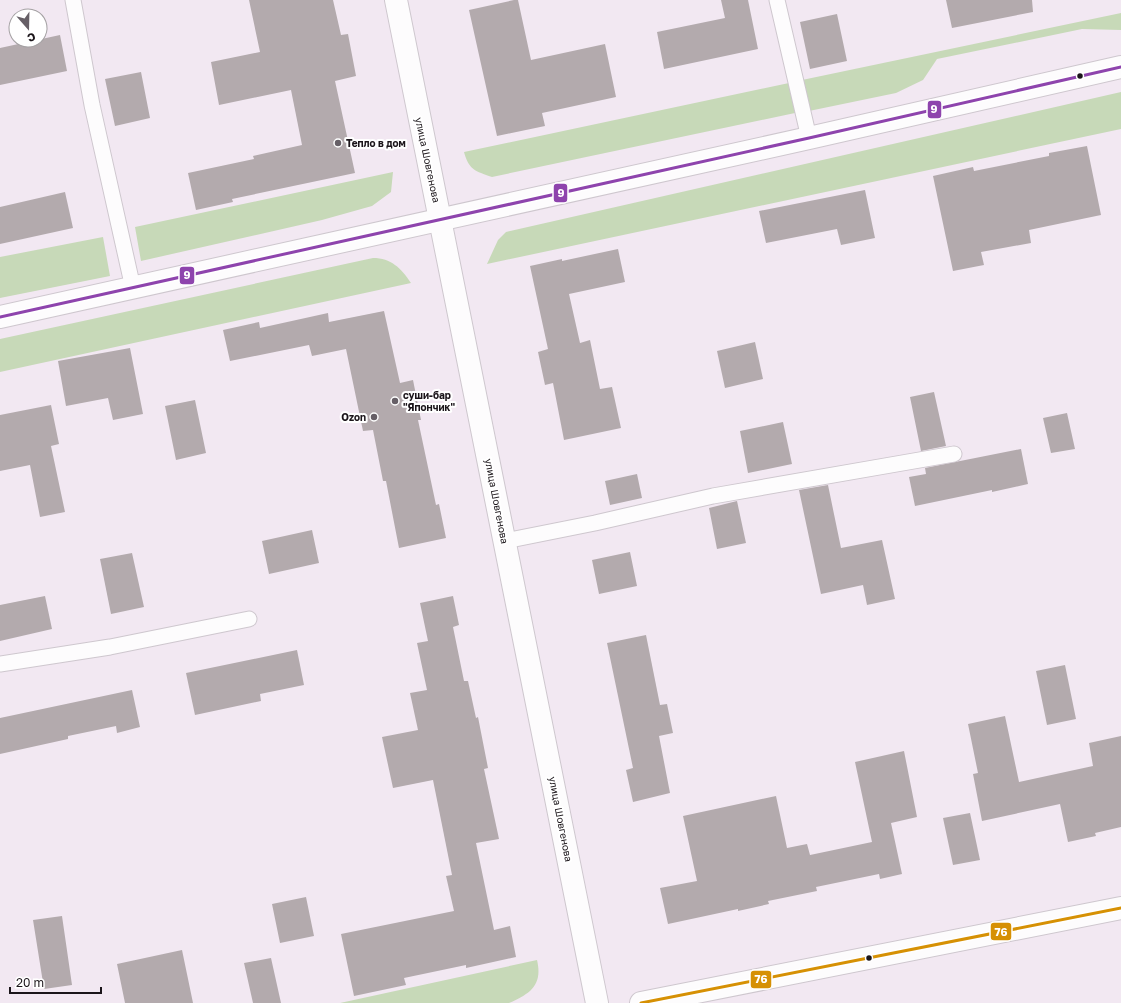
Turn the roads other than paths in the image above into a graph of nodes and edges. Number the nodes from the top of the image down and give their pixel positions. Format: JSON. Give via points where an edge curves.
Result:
{"nodes":[{"id":1,"x":73,"y":0,"type":"edge"},
{"id":2,"x":396,"y":0,"type":"edge"},
{"id":3,"x":777,"y":0,"type":"edge"},
{"id":4,"x":1121,"y":67,"type":"edge"},
{"id":5,"x":809,"y":138,"type":"junction"},
{"id":6,"x":441,"y":219,"type":"junction"},
{"id":7,"x":133,"y":288,"type":"junction"},
{"id":8,"x":0,"y":317,"type":"edge"},
{"id":9,"x":954,"y":454,"type":"dead end"},
{"id":10,"x":505,"y":541,"type":"junction"},
{"id":11,"x":249,"y":620,"type":"dead end"},
{"id":12,"x":0,"y":664,"type":"edge"},
{"id":13,"x":1121,"y":908,"type":"edge"},
{"id":14,"x":597,"y":1003,"type":"edge"},
{"id":15,"x":641,"y":1003,"type":"edge"}],
"edges":[{"from":1,"to":7,"type":"lane","via":[[92,105]]},
{"from":2,"to":6,"type":"main road","name":"улица Шовгенова"},
{"from":3,"to":5,"type":"lane"},
{"from":4,"to":5,"type":"main road"},
{"from":5,"to":6,"type":"main road"},
{"from":6,"to":7,"type":"main road"},
{"from":6,"to":10,"type":"main road","name":"улица Шовгенова"},
{"from":7,"to":8,"type":"main road"},
{"from":9,"to":10,"type":"lane","via":[[713,496]]},
{"from":10,"to":14,"type":"main road","name":"улица Шовгенова"},
{"from":11,"to":12,"type":"lane","via":[[110,647]]},
{"from":13,"to":15,"type":"main road"}]}
